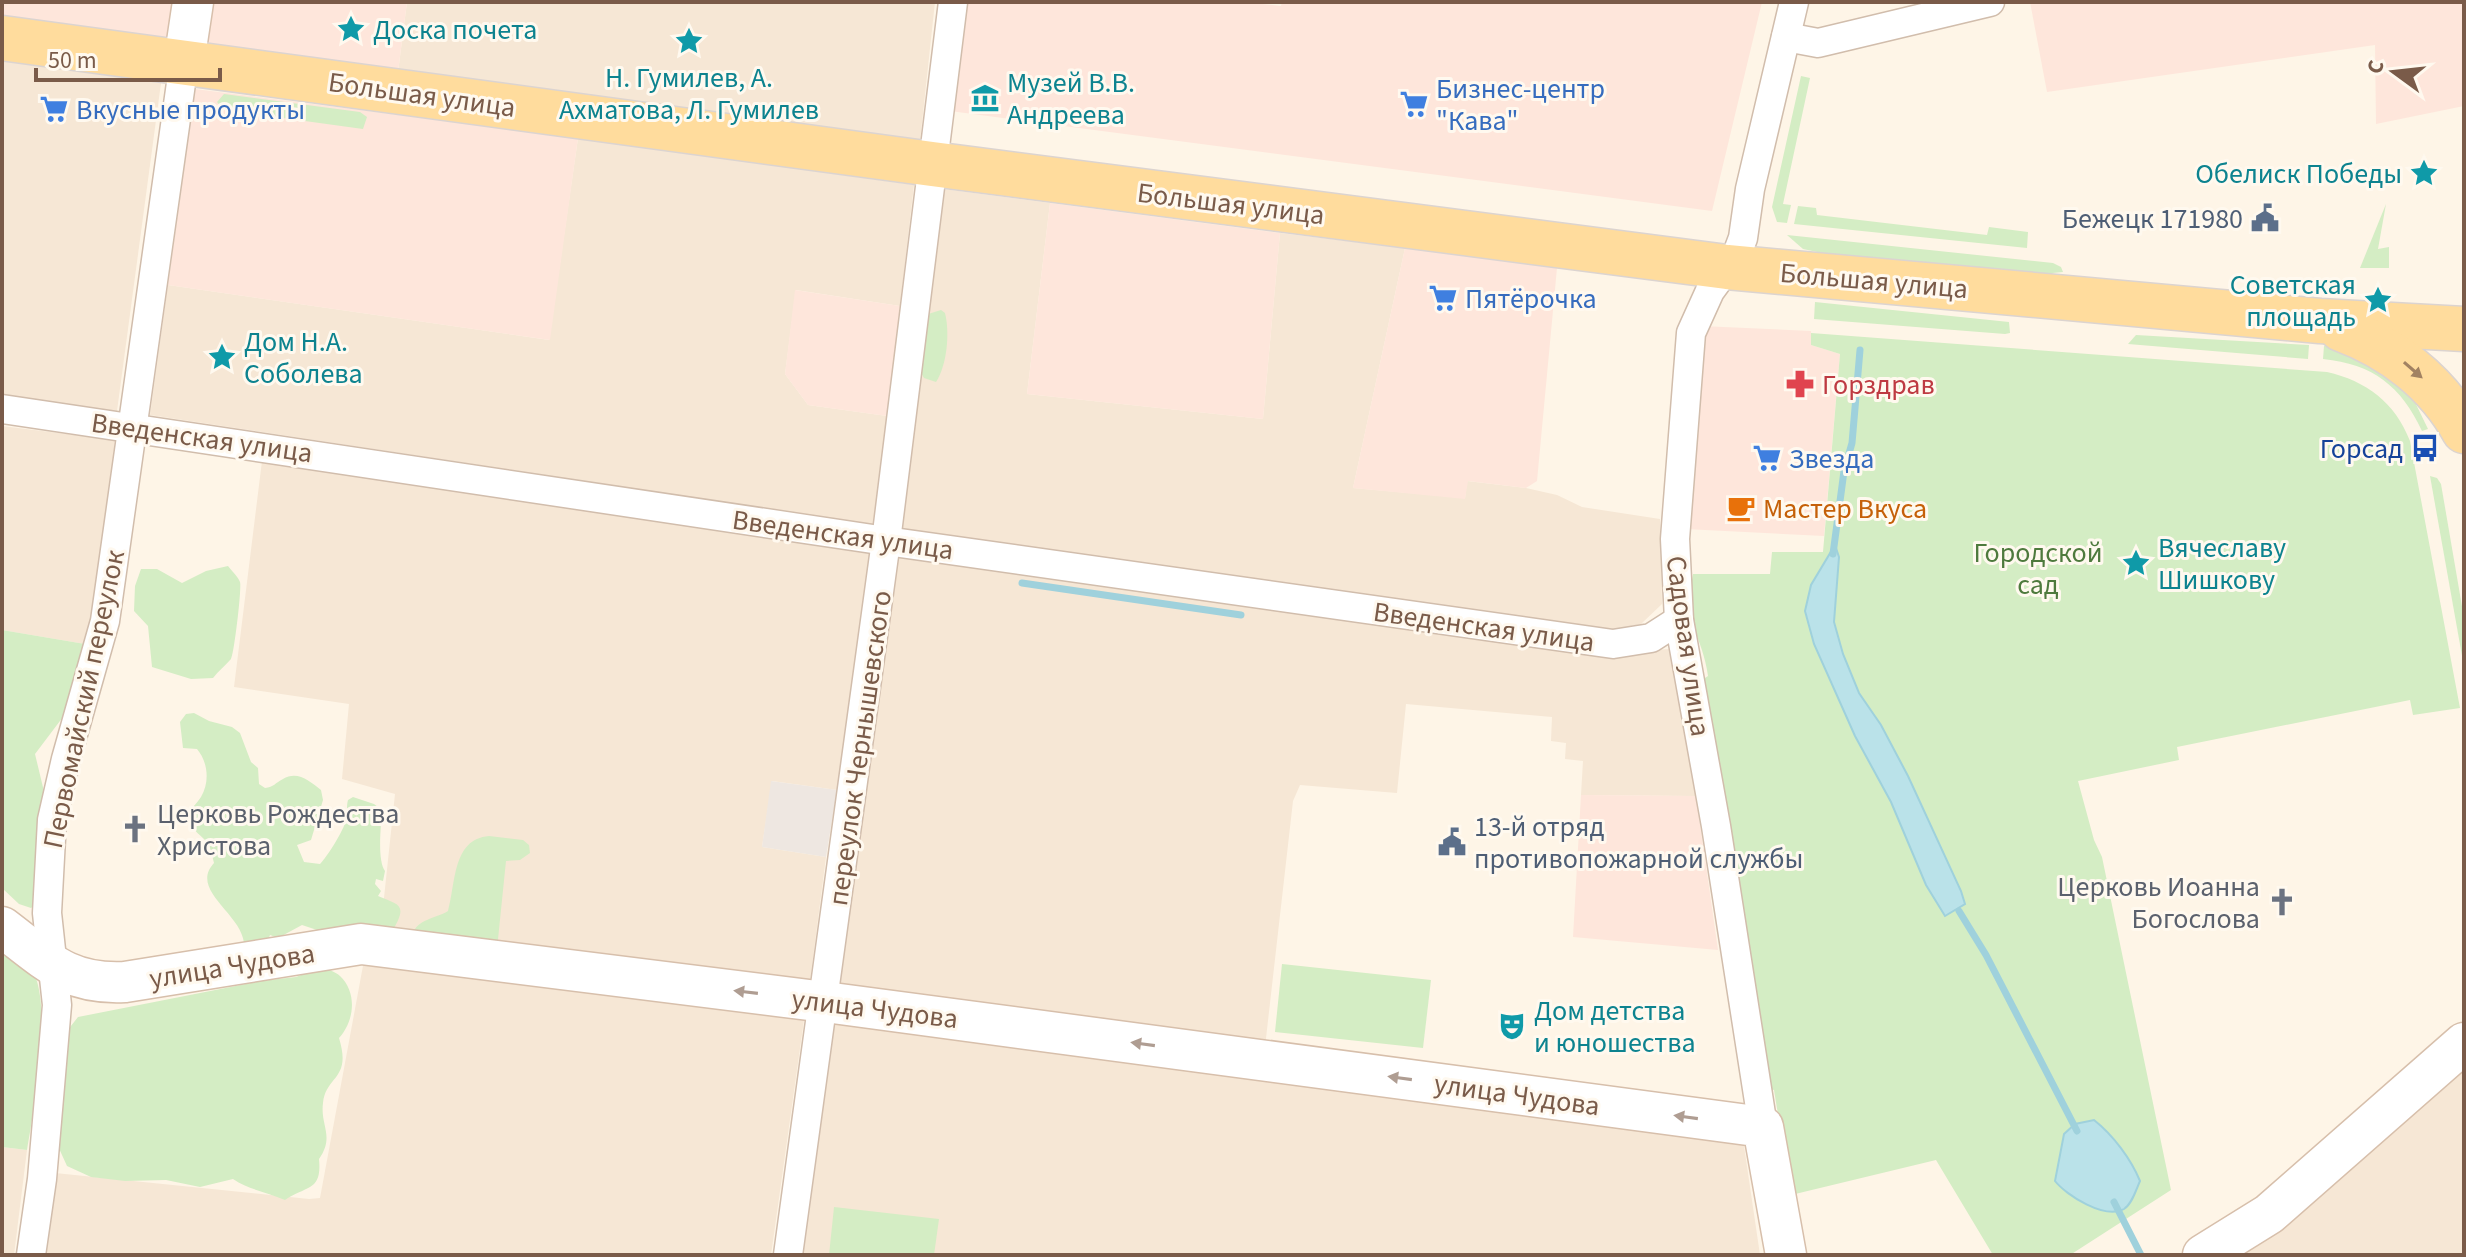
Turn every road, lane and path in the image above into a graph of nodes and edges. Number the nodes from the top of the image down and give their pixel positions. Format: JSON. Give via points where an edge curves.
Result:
{"nodes":[{"id":1,"x":193,"y":2,"type":"edge"},
{"id":2,"x":953,"y":2,"type":"edge"},
{"id":3,"x":1794,"y":2,"type":"edge"},
{"id":4,"x":1990,"y":2,"type":"edge"},
{"id":5,"x":1786,"y":37,"type":"junction"},
{"id":6,"x":2,"y":38,"type":"edge"},
{"id":7,"x":184,"y":62,"type":"junction"},
{"id":8,"x":932,"y":164,"type":"junction"},
{"id":9,"x":1727,"y":267,"type":"junction"},
{"id":10,"x":2320,"y":321,"type":"junction"},
{"id":11,"x":2464,"y":329,"type":"edge"},
{"id":12,"x":2,"y":409,"type":"edge"},
{"id":13,"x":133,"y":426,"type":"junction"},
{"id":14,"x":2464,"y":431,"type":"edge"},
{"id":15,"x":886,"y":541,"type":"junction"},
{"id":16,"x":1679,"y":620,"type":"junction"},
{"id":17,"x":2,"y":927,"type":"edge"},
{"id":18,"x":53,"y":966,"type":"junction"},
{"id":19,"x":825,"y":1002,"type":"junction"},
{"id":20,"x":2464,"y":1043,"type":"edge"},
{"id":21,"x":1763,"y":1127,"type":"junction"},
{"id":22,"x":31,"y":1255,"type":"edge"},
{"id":23,"x":788,"y":1255,"type":"edge"},
{"id":24,"x":1786,"y":1255,"type":"edge"},
{"id":25,"x":2203,"y":1255,"type":"edge"}],
"edges":[{"from":1,"to":7,"type":"street","name":"Первомайский переулок"},
{"from":2,"to":8,"type":"street","name":"переулок Чернышевского"},
{"from":3,"to":5,"type":"street","name":"Садовая улица"},
{"from":4,"to":5,"type":"street","via":[[1818,43]]},
{"from":5,"to":9,"type":"street","name":"Садовая улица","via":[[1743,238]]},
{"from":6,"to":7,"type":"main road","name":"Большая улица"},
{"from":7,"to":8,"type":"main road","name":"Большая улица"},
{"from":7,"to":13,"type":"street","name":"Первомайский переулок"},
{"from":8,"to":9,"type":"main road","name":"Большая улица"},
{"from":8,"to":15,"type":"street","name":"переулок Чернышевского"},
{"from":9,"to":10,"type":"main road","name":"Большая улица"},
{"from":9,"to":16,"type":"street","name":"Садовая улица","via":[[1691,333],[1675,539]]},
{"from":10,"to":11,"type":"main road","name":"Большая улица"},
{"from":10,"to":14,"type":"main road","one_way":true,"via":[[2401,359],[2434,390]]},
{"from":12,"to":13,"type":"street","name":"Введенская улица"},
{"from":13,"to":15,"type":"street","name":"Введенская улица"},
{"from":13,"to":18,"type":"street","name":"Первомайский переулок","via":[[105,621],[52,820],[47,913]]},
{"from":15,"to":16,"type":"street","name":"Введенская улица","via":[[1613,644],[1651,638]]},
{"from":15,"to":19,"type":"street","name":"переулок Чернышевского"},
{"from":16,"to":21,"type":"street","name":"Садовая улица"},
{"from":17,"to":18,"type":"street","name":"улица Чудова"},
{"from":19,"to":18,"type":"street","name":"улица Чудова","one_way":true,"via":[[361,944],[125,982],[75,978]]},
{"from":18,"to":22,"type":"street","name":"Первомайский переулок","via":[[57,1005]]},
{"from":21,"to":19,"type":"street","name":"улица Чудова","one_way":true},
{"from":19,"to":23,"type":"street","name":"переулок Чернышевского"},
{"from":20,"to":25,"type":"street","via":[[2269,1214]]},
{"from":21,"to":24,"type":"street","name":"Садовая улица"}]}
